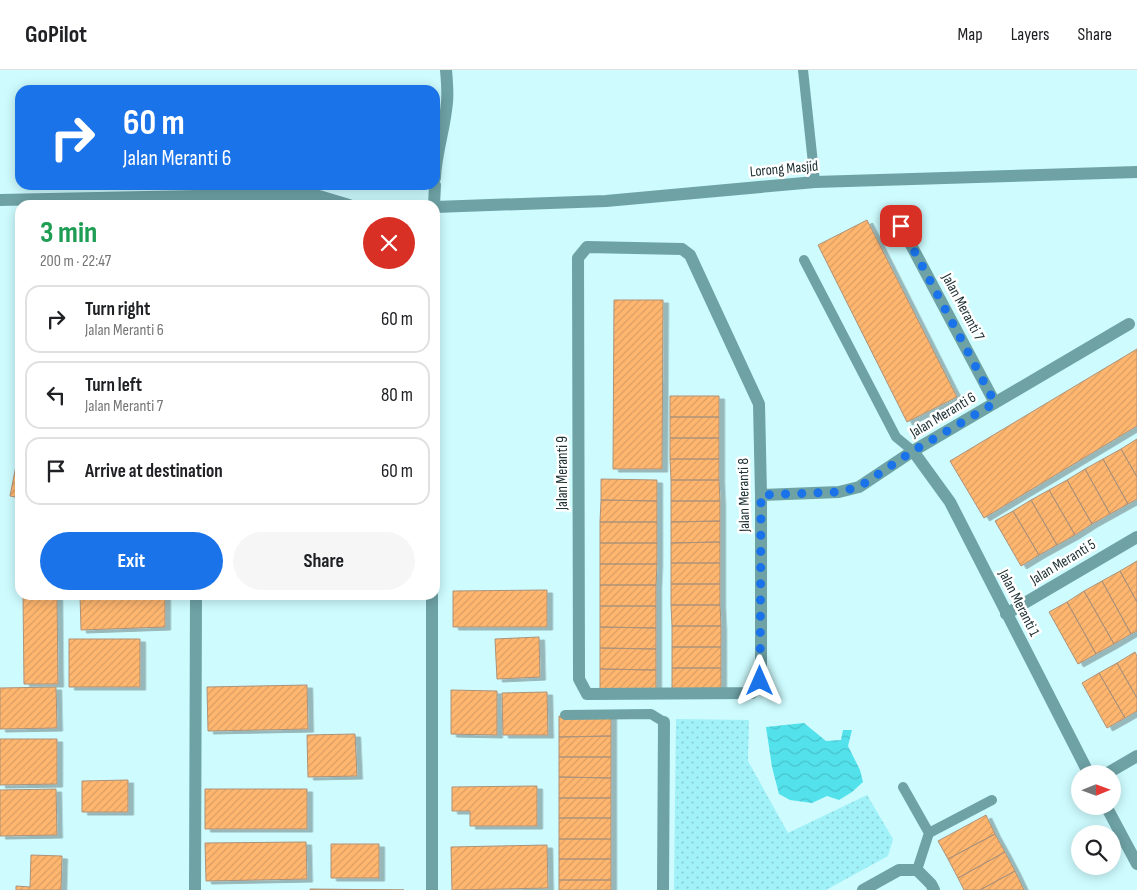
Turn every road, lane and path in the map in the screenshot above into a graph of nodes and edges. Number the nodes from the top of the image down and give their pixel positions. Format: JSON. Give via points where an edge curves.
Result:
{"nodes":[{"id":1,"x":446,"y":70,"type":"edge"},
{"id":2,"x":803,"y":70,"type":"edge"},
{"id":3,"x":440,"y":148,"type":"edge"},
{"id":4,"x":1137,"y":172,"type":"edge"},
{"id":5,"x":815,"y":182,"type":"junction"},
{"id":6,"x":0,"y":200,"type":"edge"},
{"id":7,"x":15,"y":200,"type":"edge"},
{"id":8,"x":190,"y":200,"type":"edge"},
{"id":9,"x":332,"y":200,"type":"edge"},
{"id":10,"x":440,"y":206,"type":"edge"},
{"id":11,"x":901,"y":226,"type":"dead end"},
{"id":12,"x":663,"y":248,"type":"joint"},
{"id":13,"x":804,"y":260,"type":"dead end"},
{"id":14,"x":1129,"y":324,"type":"dead end"},
{"id":15,"x":995,"y":403,"type":"junction"},
{"id":16,"x":913,"y":451,"type":"junction"},
{"id":17,"x":761,"y":495,"type":"junction"},
{"id":18,"x":1137,"y":537,"type":"edge"},
{"id":19,"x":196,"y":600,"type":"edge"},
{"id":20,"x":432,"y":600,"type":"edge"},
{"id":21,"x":1006,"y":614,"type":"junction"},
{"id":22,"x":669,"y":693,"type":"joint"},
{"id":23,"x":564,"y":716,"type":"dead end"},
{"id":24,"x":664,"y":722,"type":"joint"},
{"id":25,"x":1137,"y":756,"type":"edge"},
{"id":26,"x":1084,"y":765,"type":"edge"},
{"id":27,"x":1121,"y":765,"type":"edge"},
{"id":28,"x":903,"y":786,"type":"dead end"},
{"id":29,"x":992,"y":800,"type":"dead end"},
{"id":30,"x":1111,"y":815,"type":"edge"},
{"id":31,"x":929,"y":833,"type":"junction"},
{"id":32,"x":1137,"y":864,"type":"edge"},
{"id":33,"x":917,"y":870,"type":"junction"},
{"id":34,"x":195,"y":890,"type":"edge"},
{"id":35,"x":432,"y":890,"type":"edge"},
{"id":36,"x":663,"y":890,"type":"edge"},
{"id":37,"x":863,"y":890,"type":"edge"},
{"id":38,"x":934,"y":890,"type":"edge"}],
"edges":[{"from":1,"to":3,"type":"street","via":[[447,102]]},
{"from":2,"to":5,"type":"lane"},
{"from":4,"to":5,"type":"street","name":"Lorong Masjid"},
{"from":5,"to":10,"type":"street","name":"Lorong Masjid","via":[[606,201]]},
{"from":6,"to":7,"type":"street"},
{"from":8,"to":9,"type":"street","via":[[297,194]]},
{"from":11,"to":15,"type":"street","name":"Jalan Meranti 7"},
{"from":12,"to":17,"type":"street","name":"Jalan Meranti 8","via":[[682,249],[690,255],[759,404]]},
{"from":12,"to":22,"type":"street","name":"Jalan Meranti 9","via":[[587,247],[578,258],[579,679],[587,694]]},
{"from":13,"to":16,"type":"lane","via":[[896,436]]},
{"from":14,"to":15,"type":"street","name":"Jalan Meranti 6"},
{"from":15,"to":16,"type":"street","name":"Jalan Meranti 6"},
{"from":16,"to":17,"type":"street","name":"Jalan Meranti 6","via":[[859,487],[838,492]]},
{"from":16,"to":21,"type":"street","name":"Jalan Meranti 1","via":[[950,502]]},
{"from":17,"to":22,"type":"street","name":"Jalan Meranti 8","via":[[760,681],[752,693]]},
{"from":18,"to":21,"type":"street","name":"Jalan Meranti 5"},
{"from":19,"to":34,"type":"street"},
{"from":20,"to":35,"type":"street"},
{"from":21,"to":26,"type":"street","name":"Jalan Meranti 1"},
{"from":23,"to":24,"type":"lane","via":[[651,714]]},
{"from":24,"to":36,"type":"street"},
{"from":25,"to":27,"type":"street"},
{"from":28,"to":31,"type":"lane"},
{"from":29,"to":31,"type":"lane"},
{"from":30,"to":32,"type":"street"},
{"from":31,"to":33,"type":"lane"},
{"from":33,"to":37,"type":"street","via":[[899,870]]},
{"from":33,"to":38,"type":"street"}]}
